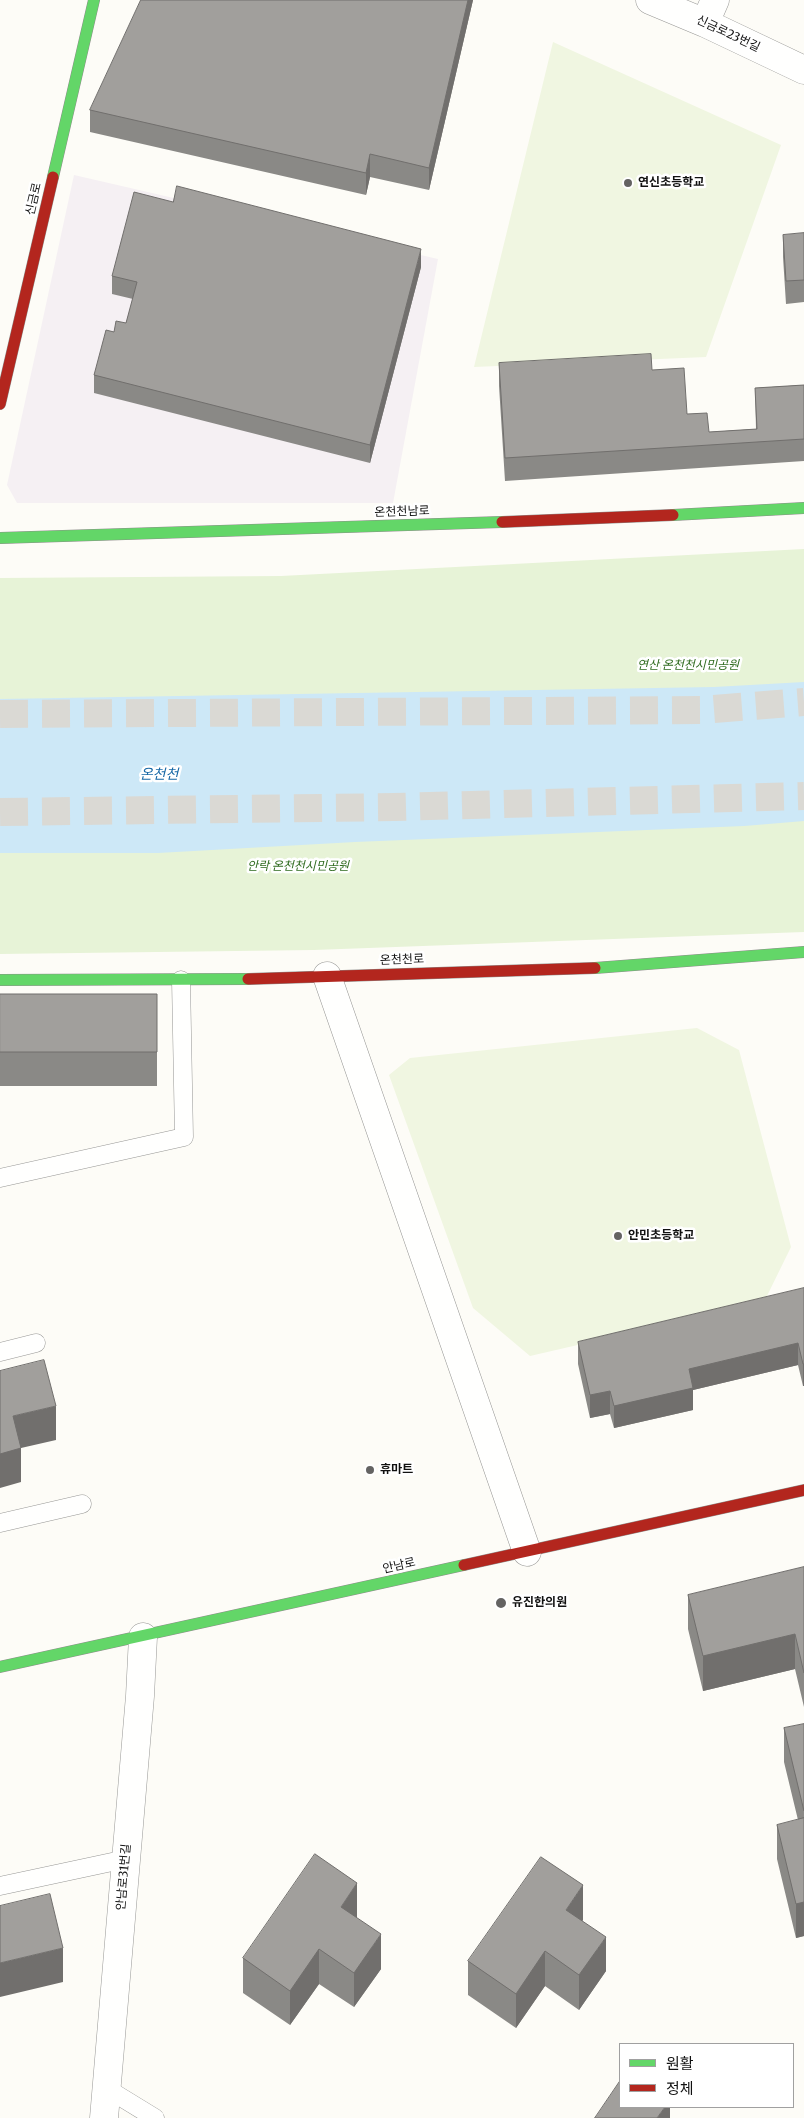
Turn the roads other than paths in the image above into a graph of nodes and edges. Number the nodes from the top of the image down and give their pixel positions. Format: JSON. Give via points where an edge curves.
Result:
{"nodes":[{"id":1,"x":94,"y":0,"type":"edge"},
{"id":2,"x":650,"y":0,"type":"edge"},
{"id":3,"x":710,"y":12,"type":"edge"},
{"id":4,"x":804,"y":70,"type":"edge"},
{"id":5,"x":0,"y":404,"type":"edge"},
{"id":6,"x":804,"y":508,"type":"edge"},
{"id":7,"x":0,"y":538,"type":"edge"},
{"id":8,"x":804,"y":952,"type":"edge"},
{"id":9,"x":327,"y":976,"type":"junction"},
{"id":10,"x":0,"y":980,"type":"edge"},
{"id":11,"x":181,"y":980,"type":"junction"},
{"id":12,"x":0,"y":1178,"type":"edge"},
{"id":13,"x":36,"y":1343,"type":"dead end"},
{"id":14,"x":0,"y":1352,"type":"edge"},
{"id":15,"x":804,"y":1490,"type":"edge"},
{"id":16,"x":82,"y":1504,"type":"dead end"},
{"id":17,"x":0,"y":1523,"type":"edge"},
{"id":18,"x":527,"y":1552,"type":"junction"},
{"id":19,"x":143,"y":1637,"type":"junction"},
{"id":20,"x":0,"y":1667,"type":"edge"},
{"id":21,"x":126,"y":1859,"type":"junction"},
{"id":22,"x":0,"y":1886,"type":"edge"},
{"id":23,"x":106,"y":2088,"type":"junction"},
{"id":24,"x":104,"y":2118,"type":"edge"},
{"id":25,"x":155,"y":2118,"type":"edge"}],
"edges":[{"from":1,"to":5,"type":"street","name":"신금로"},
{"from":2,"to":3,"type":"street","name":"신금로23번길"},
{"from":3,"to":4,"type":"street","name":"신금로23번길"},
{"from":6,"to":7,"type":"street","name":"온천천남로","via":[[548,521]]},
{"from":8,"to":9,"type":"street","name":"온천천로","via":[[600,968]]},
{"from":9,"to":11,"type":"street","name":"온천천로"},
{"from":9,"to":18,"type":"street"},
{"from":10,"to":11,"type":"street","name":"온천천로"},
{"from":11,"to":12,"type":"lane","via":[[184,1137]]},
{"from":13,"to":14,"type":"lane"},
{"from":15,"to":18,"type":"street","name":"안남로"},
{"from":16,"to":17,"type":"lane"},
{"from":18,"to":19,"type":"street","name":"안남로"},
{"from":19,"to":20,"type":"street","name":"안남로"},
{"from":19,"to":21,"type":"street","name":"안남로31번길"},
{"from":21,"to":22,"type":"lane"},
{"from":21,"to":23,"type":"street","name":"안남로31번길"},
{"from":23,"to":24,"type":"street","name":"안남로31번길"},
{"from":23,"to":25,"type":"lane"}]}
